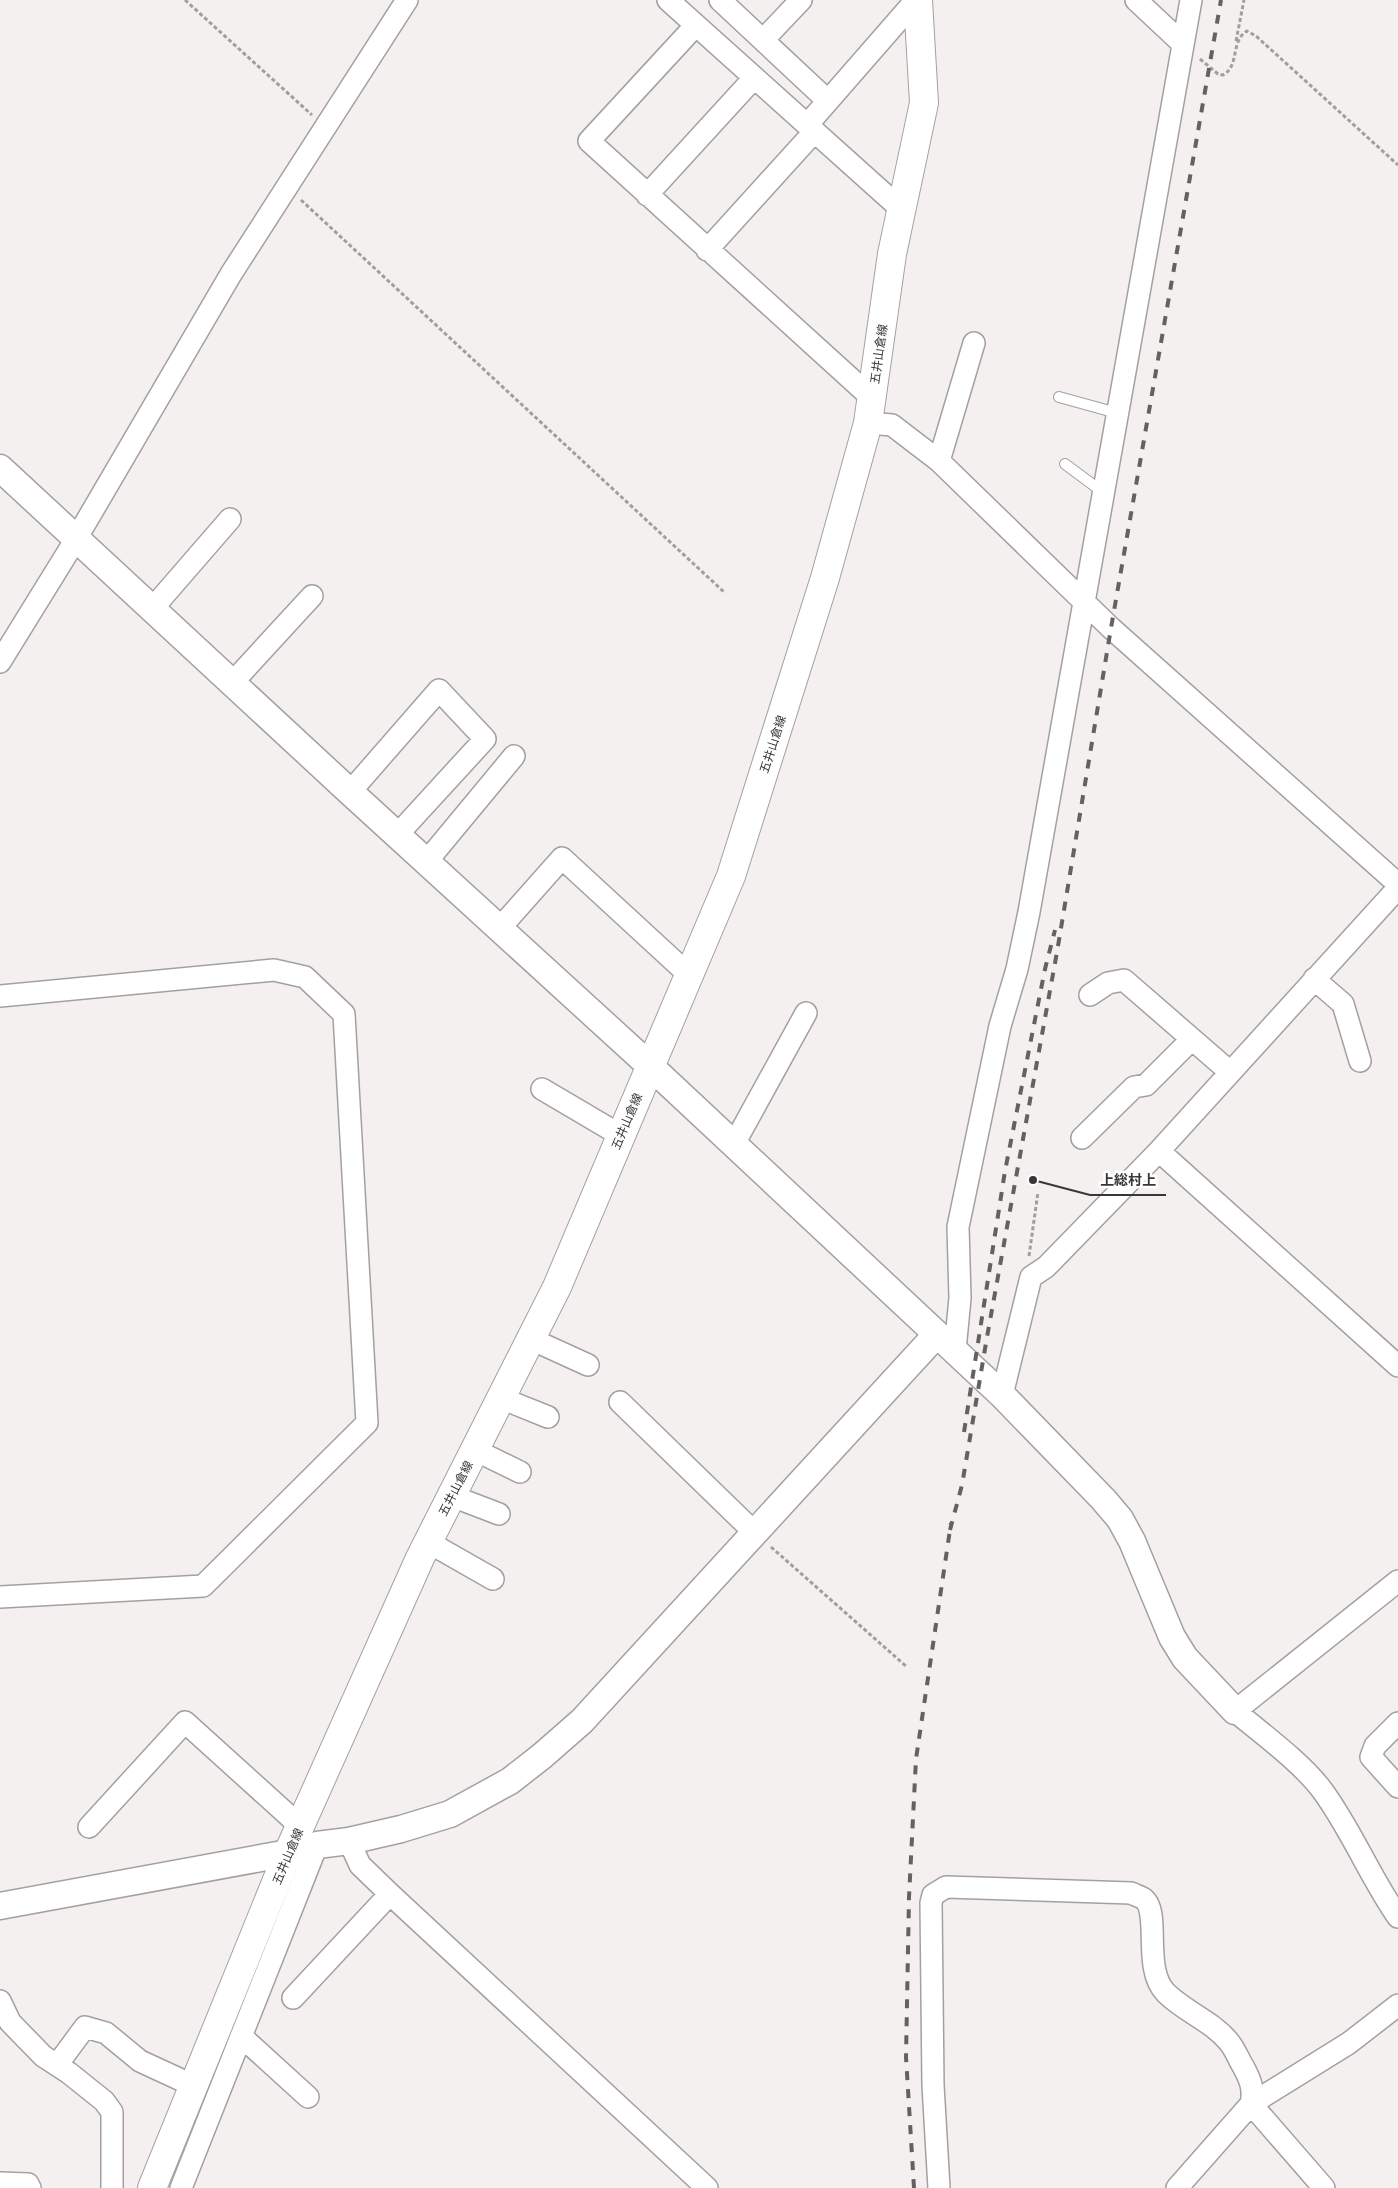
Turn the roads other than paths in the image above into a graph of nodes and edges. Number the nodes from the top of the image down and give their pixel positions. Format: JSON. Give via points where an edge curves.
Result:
{"nodes":[{"id":1,"x":407,"y":0,"type":"edge"},
{"id":2,"x":668,"y":0,"type":"edge"},
{"id":3,"x":720,"y":0,"type":"edge"},
{"id":4,"x":801,"y":0,"type":"edge"},
{"id":5,"x":917,"y":0,"type":"edge"},
{"id":6,"x":1136,"y":0,"type":"edge"},
{"id":7,"x":1191,"y":0,"type":"edge"},
{"id":8,"x":696,"y":25,"type":"junction"},
{"id":9,"x":763,"y":40,"type":"junction"},
{"id":10,"x":1183,"y":44,"type":"junction"},
{"id":11,"x":754,"y":78,"type":"junction"},
{"id":12,"x":828,"y":101,"type":"junction"},
{"id":13,"x":811,"y":128,"type":"junction"},
{"id":14,"x":647,"y":195,"type":"junction"},
{"id":15,"x":901,"y":210,"type":"junction"},
{"id":16,"x":707,"y":250,"type":"junction"},
{"id":17,"x":974,"y":343,"type":"dead end"},
{"id":18,"x":1059,"y":397,"type":"dead end"},
{"id":19,"x":870,"y":411,"type":"junction"},
{"id":20,"x":1117,"y":413,"type":"junction"},
{"id":21,"x":939,"y":461,"type":"junction"},
{"id":22,"x":1065,"y":464,"type":"dead end"},
{"id":23,"x":0,"y":468,"type":"edge"},
{"id":24,"x":1104,"y":493,"type":"junction"},
{"id":25,"x":230,"y":519,"type":"dead end"},
{"id":26,"x":76,"y":539,"type":"junction"},
{"id":27,"x":312,"y":596,"type":"dead end"},
{"id":28,"x":1085,"y":604,"type":"junction"},
{"id":29,"x":152,"y":609,"type":"junction"},
{"id":30,"x":0,"y":662,"type":"edge"},
{"id":31,"x":232,"y":683,"type":"junction"},
{"id":32,"x":514,"y":756,"type":"dead end"},
{"id":33,"x":350,"y":792,"type":"junction"},
{"id":34,"x":398,"y":834,"type":"junction"},
{"id":35,"x":427,"y":861,"type":"junction"},
{"id":36,"x":1398,"y":886,"type":"edge"},
{"id":37,"x":499,"y":929,"type":"junction"},
{"id":38,"x":688,"y":974,"type":"junction"},
{"id":39,"x":1314,"y":979,"type":"junction"},
{"id":40,"x":1090,"y":995,"type":"dead end"},
{"id":41,"x":0,"y":996,"type":"edge"},
{"id":42,"x":806,"y":1013,"type":"dead end"},
{"id":43,"x":1192,"y":1039,"type":"junction"},
{"id":44,"x":1360,"y":1061,"type":"dead end"},
{"id":45,"x":650,"y":1065,"type":"junction"},
{"id":46,"x":1230,"y":1072,"type":"junction"},
{"id":47,"x":542,"y":1089,"type":"dead end"},
{"id":48,"x":620,"y":1135,"type":"junction"},
{"id":49,"x":1082,"y":1138,"type":"dead end"},
{"id":50,"x":734,"y":1144,"type":"junction"},
{"id":51,"x":1159,"y":1151,"type":"junction"},
{"id":52,"x":531,"y":1338,"type":"junction"},
{"id":53,"x":946,"y":1342,"type":"junction"},
{"id":54,"x":588,"y":1365,"type":"dead end"},
{"id":55,"x":1398,"y":1366,"type":"edge"},
{"id":56,"x":1002,"y":1395,"type":"junction"},
{"id":57,"x":501,"y":1398,"type":"junction"},
{"id":58,"x":620,"y":1402,"type":"dead end"},
{"id":59,"x":548,"y":1417,"type":"dead end"},
{"id":60,"x":475,"y":1450,"type":"junction"},
{"id":61,"x":520,"y":1472,"type":"dead end"},
{"id":62,"x":452,"y":1496,"type":"junction"},
{"id":63,"x":499,"y":1514,"type":"dead end"},
{"id":64,"x":755,"y":1533,"type":"junction"},
{"id":65,"x":428,"y":1542,"type":"junction"},
{"id":66,"x":493,"y":1579,"type":"dead end"},
{"id":67,"x":1398,"y":1581,"type":"edge"},
{"id":68,"x":0,"y":1597,"type":"edge"},
{"id":69,"x":1235,"y":1711,"type":"junction"},
{"id":70,"x":1398,"y":1722,"type":"edge"},
{"id":71,"x":1398,"y":1787,"type":"edge"},
{"id":72,"x":89,"y":1827,"type":"dead end"},
{"id":73,"x":308,"y":1836,"type":"junction"},
{"id":74,"x":349,"y":1842,"type":"junction"},
{"id":75,"x":288,"y":1853,"type":"junction"},
{"id":76,"x":390,"y":1894,"type":"junction"},
{"id":77,"x":1394,"y":1904,"type":"edge"},
{"id":78,"x":0,"y":1906,"type":"edge"},
{"id":79,"x":293,"y":1998,"type":"dead end"},
{"id":80,"x":0,"y":2001,"type":"edge"},
{"id":81,"x":1398,"y":2004,"type":"edge"},
{"id":82,"x":241,"y":2036,"type":"junction"},
{"id":83,"x":58,"y":2065,"type":"junction"},
{"id":84,"x":192,"y":2085,"type":"junction"},
{"id":85,"x":308,"y":2097,"type":"dead end"},
{"id":86,"x":1251,"y":2104,"type":"junction"},
{"id":87,"x":0,"y":2183,"type":"edge"},
{"id":88,"x":30,"y":2188,"type":"edge"},
{"id":89,"x":112,"y":2188,"type":"edge"},
{"id":90,"x":152,"y":2188,"type":"edge"},
{"id":91,"x":181,"y":2188,"type":"edge"},
{"id":92,"x":707,"y":2188,"type":"edge"},
{"id":93,"x":939,"y":2188,"type":"edge"},
{"id":94,"x":1177,"y":2188,"type":"edge"},
{"id":95,"x":1324,"y":2188,"type":"edge"}],
"edges":[{"from":1,"to":26,"type":"street","via":[[231,274]]},
{"from":2,"to":8,"type":"street"},
{"from":3,"to":9,"type":"street"},
{"from":4,"to":9,"type":"street"},
{"from":5,"to":12,"type":"street"},
{"from":5,"to":15,"type":"main road","name":"五井山倉線","via":[[924,103]]},
{"from":6,"to":10,"type":"street"},
{"from":7,"to":10,"type":"street"},
{"from":8,"to":11,"type":"street"},
{"from":8,"to":14,"type":"street","via":[[589,141]]},
{"from":9,"to":12,"type":"street"},
{"from":10,"to":20,"type":"street"},
{"from":11,"to":13,"type":"street"},
{"from":11,"to":14,"type":"street"},
{"from":12,"to":13,"type":"street"},
{"from":13,"to":15,"type":"street"},
{"from":13,"to":16,"type":"street"},
{"from":14,"to":16,"type":"street"},
{"from":15,"to":19,"type":"main road","name":"五井山倉線"},
{"from":16,"to":19,"type":"street"},
{"from":17,"to":21,"type":"street"},
{"from":18,"to":20,"type":"lane"},
{"from":19,"to":21,"type":"street"},
{"from":19,"to":38,"type":"main road","name":"五井山倉線","via":[[825,578],[731,876]]},
{"from":20,"to":24,"type":"street"},
{"from":21,"to":28,"type":"street"},
{"from":22,"to":24,"type":"lane"},
{"from":23,"to":26,"type":"street"},
{"from":24,"to":28,"type":"street"},
{"from":25,"to":29,"type":"street"},
{"from":26,"to":29,"type":"street"},
{"from":26,"to":30,"type":"street"},
{"from":27,"to":31,"type":"street"},
{"from":28,"to":36,"type":"street"},
{"from":28,"to":53,"type":"street","via":[[1029,912],[1000,1026],[958,1227],[960,1298]]},
{"from":29,"to":31,"type":"street"},
{"from":31,"to":33,"type":"street"},
{"from":32,"to":35,"type":"street"},
{"from":33,"to":34,"type":"street"},
{"from":33,"to":34,"type":"street","via":[[439,690],[485,740]]},
{"from":34,"to":35,"type":"street"},
{"from":35,"to":37,"type":"street"},
{"from":36,"to":39,"type":"street"},
{"from":37,"to":38,"type":"street","via":[[562,858]]},
{"from":37,"to":45,"type":"street"},
{"from":38,"to":45,"type":"main road","name":"五井山倉線"},
{"from":39,"to":44,"type":"street","via":[[1342,1004]]},
{"from":39,"to":46,"type":"street"},
{"from":40,"to":43,"type":"street","via":[[1108,983],[1124,980]]},
{"from":41,"to":68,"type":"street","via":[[274,970],[305,977],[344,1014],[367,1423],[203,1586]]},
{"from":42,"to":50,"type":"street"},
{"from":43,"to":46,"type":"street"},
{"from":43,"to":49,"type":"street","via":[[1146,1085],[1134,1086]]},
{"from":45,"to":48,"type":"main road","name":"五井山倉線"},
{"from":45,"to":50,"type":"street"},
{"from":46,"to":51,"type":"street"},
{"from":47,"to":48,"type":"street"},
{"from":48,"to":52,"type":"main road","name":"五井山倉線","via":[[557,1288]]},
{"from":50,"to":53,"type":"street"},
{"from":51,"to":55,"type":"street"},
{"from":51,"to":56,"type":"street","via":[[1046,1268],[1031,1277]]},
{"from":52,"to":54,"type":"street"},
{"from":52,"to":57,"type":"main road","name":"五井山倉線"},
{"from":53,"to":56,"type":"street"},
{"from":53,"to":64,"type":"street"},
{"from":56,"to":69,"type":"street","via":[[1120,1519],[1172,1637],[1185,1658]]},
{"from":57,"to":59,"type":"street"},
{"from":57,"to":60,"type":"main road","name":"五井山倉線"},
{"from":58,"to":64,"type":"street"},
{"from":60,"to":61,"type":"street"},
{"from":60,"to":62,"type":"main road","name":"五井山倉線"},
{"from":62,"to":63,"type":"street"},
{"from":62,"to":65,"type":"main road","name":"五井山倉線"},
{"from":64,"to":74,"type":"street","via":[[582,1721],[510,1781],[450,1814]]},
{"from":65,"to":66,"type":"street"},
{"from":65,"to":73,"type":"main road","name":"五井山倉線"},
{"from":67,"to":69,"type":"street"},
{"from":69,"to":77,"type":"street","via":[[1320,1788]]},
{"from":70,"to":71,"type":"street","via":[[1375,1746],[1371,1757]]},
{"from":72,"to":73,"type":"street","via":[[185,1722]]},
{"from":73,"to":74,"type":"street"},
{"from":73,"to":75,"type":"main road","name":"五井山倉線"},
{"from":73,"to":82,"type":"street"},
{"from":74,"to":76,"type":"street","via":[[360,1865]]},
{"from":75,"to":78,"type":"street"},
{"from":75,"to":84,"type":"main road","name":"五井山倉線"},
{"from":76,"to":79,"type":"street"},
{"from":76,"to":92,"type":"street"},
{"from":80,"to":83,"type":"street","via":[[10,2022],[43,2056]]},
{"from":81,"to":86,"type":"street","via":[[1349,2043]]},
{"from":82,"to":85,"type":"street"},
{"from":82,"to":91,"type":"street"},
{"from":83,"to":84,"type":"street","via":[[85,2027],[106,2033],[140,2062]]},
{"from":83,"to":89,"type":"street","via":[[104,2101],[112,2112]]},
{"from":84,"to":90,"type":"main road","name":"五井山倉線"},
{"from":86,"to":93,"type":"street","via":[[1254,2092],[1230,2043],[1167,1994],[1158,1983],[1154,1973],[1150,1910],[1145,1900],[1131,1893],[946,1887],[932,1896],[931,1902],[933,2085]]},
{"from":86,"to":94,"type":"street"},
{"from":86,"to":95,"type":"street"},
{"from":87,"to":88,"type":"street","via":[[28,2184]]}]}
